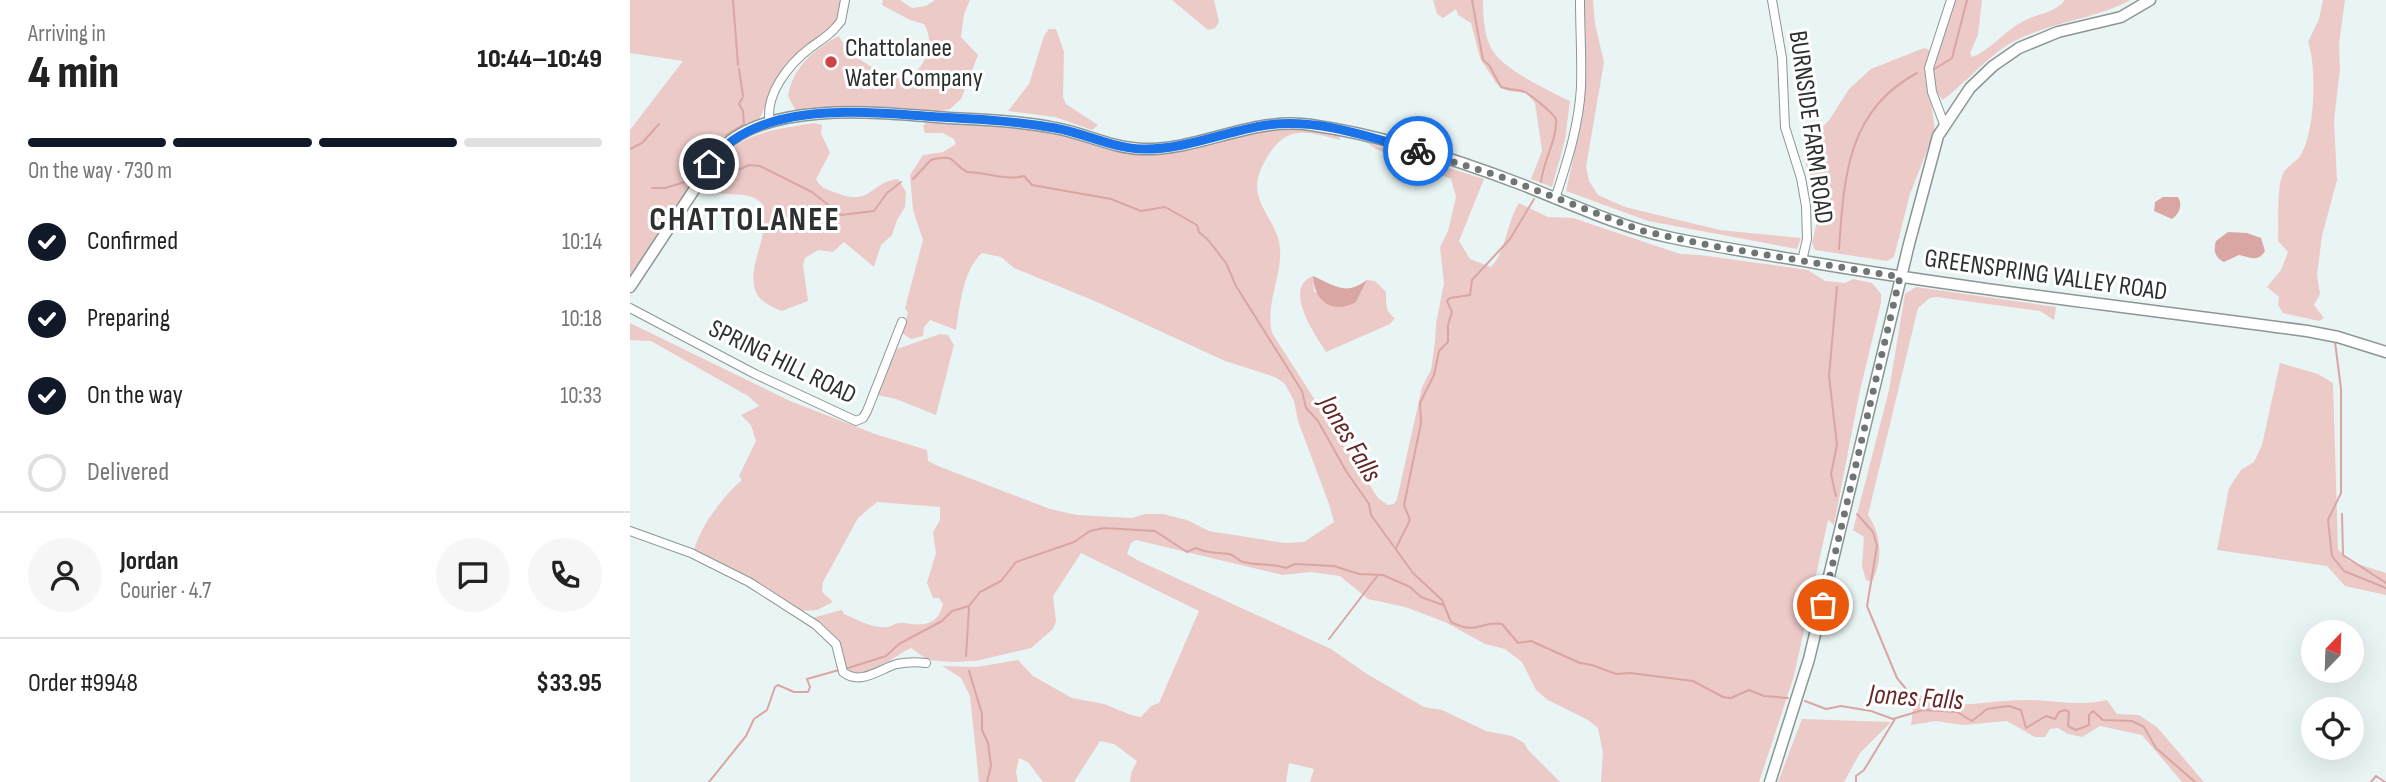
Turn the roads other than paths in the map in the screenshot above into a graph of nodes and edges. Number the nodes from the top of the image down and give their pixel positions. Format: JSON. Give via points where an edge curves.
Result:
{"nodes":[{"id":1,"x":845,"y":0,"type":"edge"},
{"id":2,"x":1580,"y":0,"type":"edge"},
{"id":3,"x":1772,"y":0,"type":"edge"},
{"id":4,"x":1951,"y":0,"type":"edge"},
{"id":5,"x":2150,"y":0,"type":"edge"},
{"id":6,"x":770,"y":123,"type":"junction"},
{"id":7,"x":1944,"y":124,"type":"junction"},
{"id":8,"x":1555,"y":198,"type":"junction"},
{"id":9,"x":1802,"y":261,"type":"junction"},
{"id":10,"x":1900,"y":277,"type":"junction"},
{"id":11,"x":630,"y":287,"type":"edge"},
{"id":12,"x":630,"y":308,"type":"edge"},
{"id":13,"x":902,"y":322,"type":"dead end"},
{"id":14,"x":2386,"y":352,"type":"edge"},
{"id":15,"x":630,"y":531,"type":"edge"},
{"id":16,"x":926,"y":663,"type":"dead end"},
{"id":17,"x":1770,"y":782,"type":"edge"}],
"edges":[{"from":1,"to":6,"type":"street","via":[[836,27],[795,61],[779,83],[770,106]]},
{"from":2,"to":8,"type":"street","via":[[1578,111]]},
{"from":3,"to":9,"type":"street","name":"BURNSIDE FARM ROAD","via":[[1783,58],[1785,127],[1806,206]]},
{"from":4,"to":7,"type":"street","via":[[1929,68]]},
{"from":5,"to":7,"type":"main road","via":[[2113,20],[2057,32],[2019,48],[1970,88]]},
{"from":6,"to":8,"type":"main road","name":"GREENSPRING VALLEY ROAD","via":[[847,112],[949,117],[1058,128],[1140,149],[1271,125],[1303,124],[1371,137]]},
{"from":6,"to":11,"type":"main road","name":"GREENSPRING VALLEY ROAD","via":[[721,149]]},
{"from":7,"to":10,"type":"main road"},
{"from":8,"to":9,"type":"main road","name":"GREENSPRING VALLEY ROAD","via":[[1668,237]]},
{"from":9,"to":10,"type":"main road","name":"GREENSPRING VALLEY ROAD"},
{"from":10,"to":14,"type":"main road","name":"GREENSPRING VALLEY ROAD","via":[[2307,331]]},
{"from":10,"to":17,"type":"main road","via":[[1818,625]]},
{"from":12,"to":13,"type":"street","name":"SPRING HILL ROAD","via":[[856,421],[867,411]]},
{"from":15,"to":16,"type":"street","via":[[691,553],[802,616],[836,644],[842,669],[850,677],[901,663]]}]}
